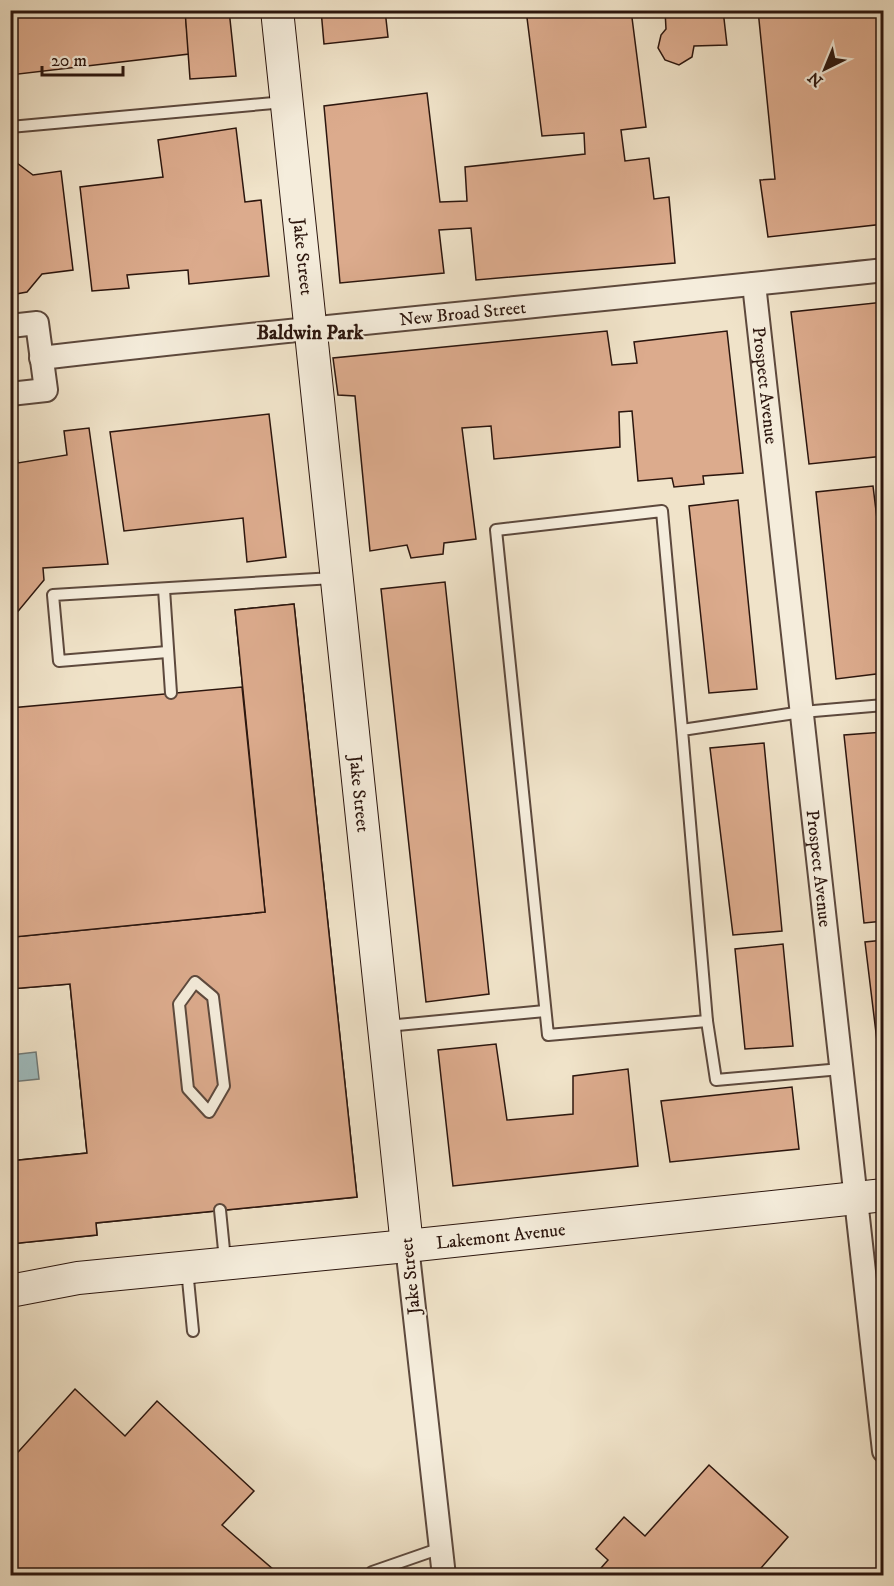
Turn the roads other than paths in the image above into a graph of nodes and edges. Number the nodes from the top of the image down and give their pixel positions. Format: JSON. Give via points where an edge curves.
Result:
{"nodes":[{"id":1,"x":277,"y":10,"type":"edge"},
{"id":2,"x":287,"y":102,"type":"junction"},
{"id":3,"x":10,"y":128,"type":"edge"},
{"id":4,"x":884,"y":270,"type":"edge"},
{"id":5,"x":754,"y":284,"type":"junction"},
{"id":6,"x":10,"y":326,"type":"edge"},
{"id":7,"x":311,"y":328,"type":"junction"},
{"id":8,"x":41,"y":358,"type":"junction"},
{"id":9,"x":10,"y":394,"type":"edge"},
{"id":10,"x":337,"y":578,"type":"junction"},
{"id":11,"x":164,"y":589,"type":"junction"},
{"id":12,"x":167,"y":652,"type":"junction"},
{"id":13,"x":171,"y":693,"type":"dead end"},
{"id":14,"x":884,"y":705,"type":"edge"},
{"id":15,"x":802,"y":712,"type":"junction"},
{"id":16,"x":682,"y":730,"type":"junction"},
{"id":17,"x":195,"y":982,"type":"joint"},
{"id":18,"x":545,"y":1011,"type":"junction"},
{"id":19,"x":707,"y":1021,"type":"junction"},
{"id":20,"x":384,"y":1026,"type":"junction"},
{"id":21,"x":841,"y":1069,"type":"junction"},
{"id":22,"x":869,"y":1196,"type":"edge"},
{"id":23,"x":220,"y":1210,"type":"dead end"},
{"id":24,"x":407,"y":1246,"type":"junction"},
{"id":25,"x":225,"y":1263,"type":"junction"},
{"id":26,"x":186,"y":1267,"type":"junction"},
{"id":27,"x":10,"y":1291,"type":"edge"},
{"id":28,"x":193,"y":1331,"type":"dead end"},
{"id":29,"x":884,"y":1451,"type":"edge"},
{"id":30,"x":441,"y":1548,"type":"junction"},
{"id":31,"x":370,"y":1575,"type":"edge"},
{"id":32,"x":444,"y":1575,"type":"edge"}],
"edges":[{"from":1,"to":2,"type":"street","name":"Jake Street"},
{"from":2,"to":3,"type":"lane"},
{"from":2,"to":7,"type":"street","name":"Jake Street"},
{"from":4,"to":5,"type":"street","name":"New Broad Street"},
{"from":5,"to":7,"type":"street","name":"New Broad Street"},
{"from":5,"to":15,"type":"street","name":"Prospect Avenue"},
{"from":6,"to":8,"type":"street","via":[[37,323]]},
{"from":7,"to":8,"type":"street","name":"New Broad Street"},
{"from":7,"to":10,"type":"street","name":"Jake Street"},
{"from":8,"to":9,"type":"street","via":[[46,390]]},
{"from":10,"to":11,"type":"lane"},
{"from":10,"to":20,"type":"street","name":"Jake Street"},
{"from":11,"to":12,"type":"lane"},
{"from":11,"to":12,"type":"lane","via":[[53,595],[59,661]]},
{"from":12,"to":13,"type":"lane"},
{"from":14,"to":15,"type":"lane"},
{"from":15,"to":16,"type":"lane"},
{"from":15,"to":21,"type":"street","name":"Prospect Avenue"},
{"from":16,"to":18,"type":"lane","via":[[662,511],[496,530]]},
{"from":16,"to":19,"type":"lane"},
{"from":17,"to":17,"type":"lane","via":[[179,1004],[188,1089],[209,1112],[224,1086],[213,997]]},
{"from":18,"to":19,"type":"lane","via":[[548,1035]]},
{"from":18,"to":20,"type":"lane"},
{"from":19,"to":21,"type":"lane","via":[[716,1080]]},
{"from":20,"to":24,"type":"street","name":"Jake Street"},
{"from":21,"to":22,"type":"street","name":"Prospect Avenue"},
{"from":22,"to":24,"type":"street","name":"Lakemont Avenue"},
{"from":22,"to":29,"type":"street","name":"Prospect Avenue"},
{"from":23,"to":25,"type":"lane"},
{"from":24,"to":25,"type":"street","name":"Lakemont Avenue"},
{"from":24,"to":30,"type":"street","name":"Jake Street"},
{"from":25,"to":26,"type":"street","name":"Lakemont Avenue"},
{"from":26,"to":27,"type":"street","name":"Lakemont Avenue","via":[[78,1278]]},
{"from":26,"to":28,"type":"lane"},
{"from":30,"to":31,"type":"lane"},
{"from":30,"to":32,"type":"street","name":"Jake Street"}]}
